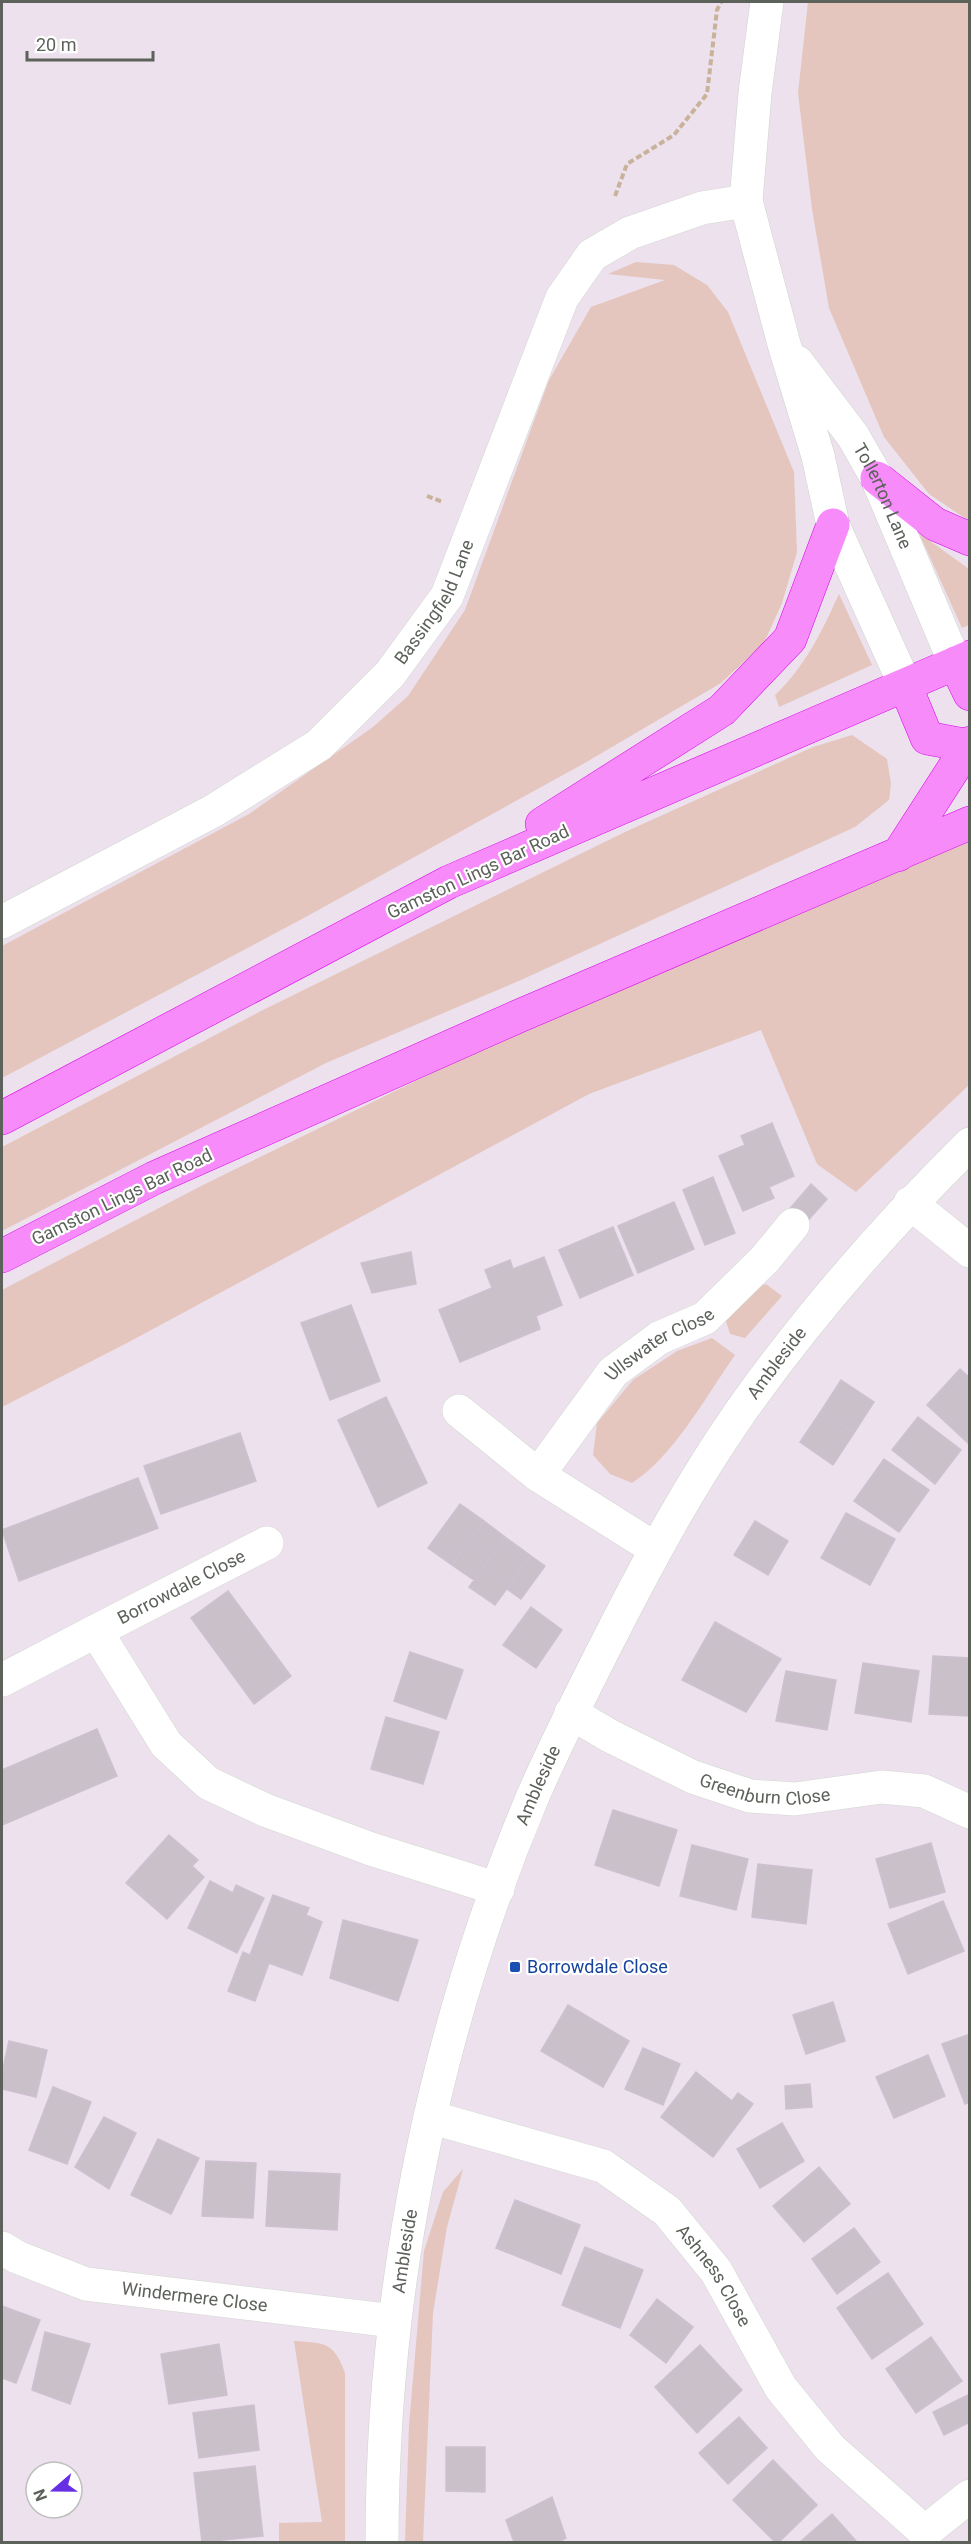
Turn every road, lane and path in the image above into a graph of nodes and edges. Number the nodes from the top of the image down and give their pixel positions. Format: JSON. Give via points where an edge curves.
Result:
{"nodes":[{"id":1,"x":721,"y":2,"type":"edge"},
{"id":2,"x":767,"y":2,"type":"edge"},
{"id":3,"x":746,"y":201,"type":"junction"},
{"id":4,"x":592,"y":255,"type":"junction"},
{"id":5,"x":784,"y":344,"type":"junction"},
{"id":6,"x":877,"y":478,"type":"junction"},
{"id":7,"x":833,"y":525,"type":"junction"},
{"id":8,"x":969,"y":539,"type":"edge"},
{"id":9,"x":962,"y":660,"type":"edge"},
{"id":10,"x":904,"y":685,"type":"junction"},
{"id":11,"x":969,"y":694,"type":"edge"},
{"id":12,"x":969,"y":745,"type":"edge"},
{"id":13,"x":969,"y":823,"type":"edge"},
{"id":14,"x":897,"y":855,"type":"junction"},
{"id":15,"x":449,"y":882,"type":"junction"},
{"id":16,"x":2,"y":922,"type":"edge"},
{"id":17,"x":2,"y":1118,"type":"edge"},
{"id":18,"x":969,"y":1144,"type":"edge"},
{"id":19,"x":910,"y":1203,"type":"junction"},
{"id":20,"x":793,"y":1225,"type":"dead end"},
{"id":21,"x":969,"y":1251,"type":"edge"},
{"id":22,"x":2,"y":1256,"type":"edge"},
{"id":23,"x":459,"y":1411,"type":"dead end"},
{"id":24,"x":538,"y":1475,"type":"junction"},
{"id":25,"x":267,"y":1543,"type":"dead end"},
{"id":26,"x":654,"y":1548,"type":"junction"},
{"id":27,"x":96,"y":1631,"type":"junction"},
{"id":28,"x":2,"y":1680,"type":"edge"},
{"id":29,"x":571,"y":1713,"type":"junction"},
{"id":30,"x":969,"y":1812,"type":"edge"},
{"id":31,"x":498,"y":1889,"type":"junction"},
{"id":32,"x":430,"y":2117,"type":"junction"},
{"id":33,"x":2,"y":2248,"type":"edge"},
{"id":34,"x":394,"y":2321,"type":"junction"},
{"id":35,"x":969,"y":2496,"type":"edge"},
{"id":36,"x":922,"y":2537,"type":"edge"},
{"id":37,"x":382,"y":2542,"type":"edge"}],
"edges":[{"from":1,"to":4,"type":"path","via":[[707,94],[674,135],[627,165]]},
{"from":2,"to":3,"type":"street","name":"Tollerton Lane"},
{"from":3,"to":4,"type":"street","name":"Bassingfield Lane","via":[[702,208],[648,226]]},
{"from":3,"to":5,"type":"street","name":"Tollerton Lane"},
{"from":4,"to":16,"type":"street","name":"Bassingfield Lane","via":[[562,298],[447,596],[390,674],[319,745],[213,811]]},
{"from":5,"to":6,"type":"street","name":"Tollerton Lane","via":[[853,436]]},
{"from":5,"to":7,"type":"street","name":"Tollerton Lane","via":[[818,456]]},
{"from":6,"to":8,"type":"highway","via":[[935,524]]},
{"from":6,"to":9,"type":"street","name":"Tollerton Lane"},
{"from":7,"to":10,"type":"street","name":"Tollerton Lane"},
{"from":7,"to":15,"type":"highway","via":[[790,639],[722,710]]},
{"from":9,"to":10,"type":"highway","name":"Gamston Lings Bar Road"},
{"from":9,"to":11,"type":"highway"},
{"from":10,"to":12,"type":"highway","via":[[927,738]]},
{"from":10,"to":15,"type":"highway","name":"Gamston Lings Bar Road"},
{"from":12,"to":14,"type":"highway"},
{"from":13,"to":14,"type":"highway","name":"Gamston Lings Bar Road"},
{"from":14,"to":22,"type":"highway","name":"Gamston Lings Bar Road","via":[[519,1016],[154,1178]]},
{"from":15,"to":17,"type":"highway","name":"Gamston Lings Bar Road"},
{"from":18,"to":19,"type":"street","name":"Ambleside"},
{"from":19,"to":21,"type":"street"},
{"from":19,"to":26,"type":"street","name":"Ambleside","via":[[768,1374]]},
{"from":20,"to":24,"type":"street","name":"Ullswater Close","via":[[765,1259],[705,1318],[658,1338],[613,1372]]},
{"from":23,"to":24,"type":"street"},
{"from":24,"to":26,"type":"street"},
{"from":25,"to":27,"type":"street","name":"Borrowdale Close"},
{"from":26,"to":29,"type":"street","name":"Ambleside"},
{"from":27,"to":28,"type":"street","name":"Borrowdale Close"},
{"from":27,"to":31,"type":"street","name":"Borrowdale Close","via":[[166,1744],[208,1783],[307,1826]]},
{"from":29,"to":30,"type":"street","name":"Greenburn Close","via":[[693,1777],[750,1796],[795,1799],[882,1787],[924,1791]]},
{"from":29,"to":31,"type":"street","name":"Ambleside","via":[[532,1799]]},
{"from":31,"to":32,"type":"street","name":"Ambleside"},
{"from":32,"to":34,"type":"street","name":"Ambleside"},
{"from":32,"to":36,"type":"street","name":"Ashness Close","via":[[603,2166],[667,2211],[716,2271],[782,2388],[830,2448]]},
{"from":33,"to":34,"type":"street","name":"Windermere Close","via":[[86,2284]]},
{"from":34,"to":37,"type":"street","name":"Ambleside"},
{"from":35,"to":36,"type":"street","name":"Ashness Close"}]}
